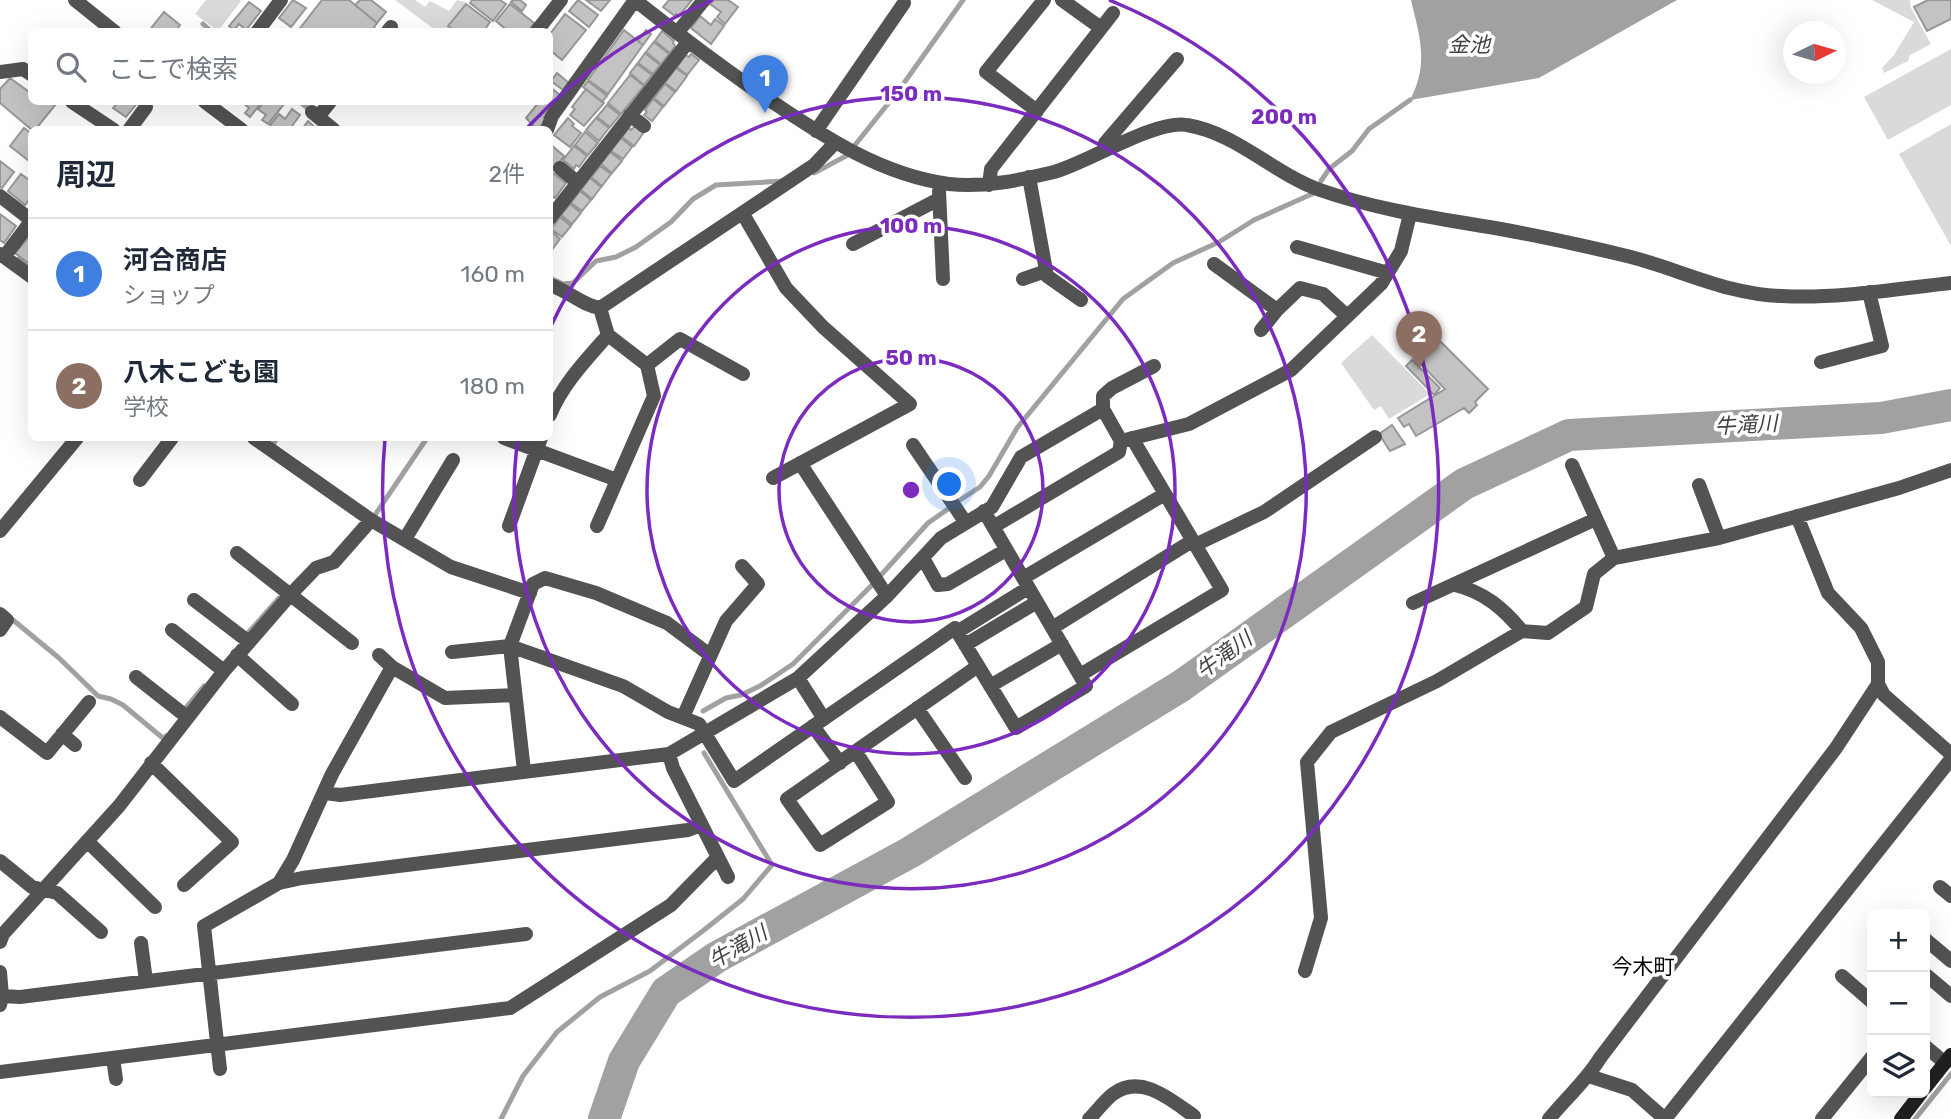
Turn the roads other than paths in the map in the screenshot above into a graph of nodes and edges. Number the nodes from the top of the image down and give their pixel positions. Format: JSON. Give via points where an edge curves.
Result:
{"nodes":[{"id":1,"x":75,"y":0,"type":"edge"},
{"id":2,"x":281,"y":0,"type":"edge"},
{"id":3,"x":561,"y":0,"type":"edge"},
{"id":4,"x":704,"y":0,"type":"edge"},
{"id":5,"x":1044,"y":0,"type":"edge"},
{"id":6,"x":1062,"y":0,"type":"edge"},
{"id":7,"x":904,"y":3,"type":"dead end"},
{"id":8,"x":1114,"y":13,"type":"dead end"},
{"id":9,"x":110,"y":28,"type":"edge"},
{"id":10,"x":260,"y":28,"type":"edge"},
{"id":11,"x":539,"y":28,"type":"edge"},
{"id":12,"x":1101,"y":28,"type":"junction"},
{"id":13,"x":683,"y":38,"type":"junction"},
{"id":14,"x":1177,"y":59,"type":"dead end"},
{"id":15,"x":0,"y":72,"type":"edge"},
{"id":16,"x":28,"y":72,"type":"edge"},
{"id":17,"x":76,"y":105,"type":"edge"},
{"id":18,"x":209,"y":105,"type":"edge"},
{"id":19,"x":326,"y":105,"type":"edge"},
{"id":20,"x":146,"y":107,"type":"dead end"},
{"id":21,"x":1037,"y":111,"type":"junction"},
{"id":22,"x":630,"y":115,"type":"junction"},
{"id":23,"x":108,"y":126,"type":"edge"},
{"id":24,"x":132,"y":126,"type":"edge"},
{"id":25,"x":237,"y":126,"type":"edge"},
{"id":26,"x":329,"y":126,"type":"edge"},
{"id":27,"x":548,"y":126,"type":"edge"},
{"id":28,"x":644,"y":126,"type":"dead end"},
{"id":29,"x":816,"y":131,"type":"junction"},
{"id":30,"x":834,"y":144,"type":"junction"},
{"id":31,"x":1105,"y":150,"type":"junction"},
{"id":32,"x":560,"y":168,"type":"dead end"},
{"id":33,"x":1029,"y":177,"type":"junction"},
{"id":34,"x":577,"y":182,"type":"junction"},
{"id":35,"x":938,"y":182,"type":"junction"},
{"id":36,"x":989,"y":185,"type":"junction"},
{"id":37,"x":0,"y":196,"type":"edge"},
{"id":38,"x":939,"y":199,"type":"junction"},
{"id":39,"x":553,"y":214,"type":"edge"},
{"id":40,"x":743,"y":214,"type":"junction"},
{"id":41,"x":1410,"y":214,"type":"junction"},
{"id":42,"x":28,"y":218,"type":"edge"},
{"id":43,"x":28,"y":224,"type":"edge"},
{"id":44,"x":853,"y":244,"type":"dead end"},
{"id":45,"x":1297,"y":247,"type":"dead end"},
{"id":46,"x":2,"y":255,"type":"edge"},
{"id":47,"x":1214,"y":264,"type":"dead end"},
{"id":48,"x":1046,"y":271,"type":"junction"},
{"id":49,"x":1388,"y":273,"type":"junction"},
{"id":50,"x":28,"y":274,"type":"edge"},
{"id":51,"x":943,"y":279,"type":"dead end"},
{"id":52,"x":1023,"y":279,"type":"dead end"},
{"id":53,"x":1951,"y":283,"type":"edge"},
{"id":54,"x":553,"y":286,"type":"edge"},
{"id":55,"x":1869,"y":292,"type":"junction"},
{"id":56,"x":1081,"y":300,"type":"dead end"},
{"id":57,"x":600,"y":308,"type":"junction"},
{"id":58,"x":1277,"y":310,"type":"junction"},
{"id":59,"x":1347,"y":316,"type":"junction"},
{"id":60,"x":1261,"y":330,"type":"dead end"},
{"id":61,"x":608,"y":335,"type":"junction"},
{"id":62,"x":1821,"y":362,"type":"dead end"},
{"id":63,"x":647,"y":365,"type":"junction"},
{"id":64,"x":1154,"y":366,"type":"dead end"},
{"id":65,"x":743,"y":374,"type":"dead end"},
{"id":66,"x":553,"y":407,"type":"edge"},
{"id":67,"x":1103,"y":409,"type":"junction"},
{"id":68,"x":1375,"y":437,"type":"dead end"},
{"id":69,"x":1126,"y":439,"type":"junction"},
{"id":70,"x":75,"y":441,"type":"edge"},
{"id":71,"x":171,"y":441,"type":"edge"},
{"id":72,"x":258,"y":441,"type":"edge"},
{"id":73,"x":538,"y":444,"type":"edge"},
{"id":74,"x":913,"y":445,"type":"dead end"},
{"id":75,"x":453,"y":460,"type":"dead end"},
{"id":76,"x":800,"y":463,"type":"junction"},
{"id":77,"x":1572,"y":465,"type":"dead end"},
{"id":78,"x":1951,"y":470,"type":"edge"},
{"id":79,"x":773,"y":478,"type":"dead end"},
{"id":80,"x":140,"y":480,"type":"dead end"},
{"id":81,"x":617,"y":480,"type":"junction"},
{"id":82,"x":1699,"y":485,"type":"dead end"},
{"id":83,"x":1165,"y":494,"type":"junction"},
{"id":84,"x":984,"y":512,"type":"junction"},
{"id":85,"x":1797,"y":516,"type":"junction"},
{"id":86,"x":1596,"y":519,"type":"junction"},
{"id":87,"x":371,"y":520,"type":"junction"},
{"id":88,"x":966,"y":523,"type":"junction"},
{"id":89,"x":509,"y":526,"type":"dead end"},
{"id":90,"x":597,"y":526,"type":"dead end"},
{"id":91,"x":993,"y":527,"type":"junction"},
{"id":92,"x":0,"y":531,"type":"edge"},
{"id":93,"x":1719,"y":538,"type":"junction"},
{"id":94,"x":405,"y":540,"type":"junction"},
{"id":95,"x":1194,"y":543,"type":"junction"},
{"id":96,"x":1006,"y":550,"type":"junction"},
{"id":97,"x":237,"y":553,"type":"dead end"},
{"id":98,"x":923,"y":558,"type":"junction"},
{"id":99,"x":1614,"y":558,"type":"junction"},
{"id":100,"x":742,"y":566,"type":"dead end"},
{"id":101,"x":1026,"y":583,"type":"junction"},
{"id":102,"x":1455,"y":585,"type":"junction"},
{"id":103,"x":530,"y":593,"type":"junction"},
{"id":104,"x":291,"y":594,"type":"junction"},
{"id":105,"x":887,"y":596,"type":"junction"},
{"id":106,"x":194,"y":600,"type":"dead end"},
{"id":107,"x":1037,"y":602,"type":"junction"},
{"id":108,"x":1413,"y":603,"type":"dead end"},
{"id":109,"x":0,"y":614,"type":"edge"},
{"id":110,"x":1052,"y":628,"type":"junction"},
{"id":111,"x":0,"y":631,"type":"edge"},
{"id":112,"x":172,"y":631,"type":"dead end"},
{"id":113,"x":1522,"y":631,"type":"junction"},
{"id":114,"x":957,"y":632,"type":"junction"},
{"id":115,"x":248,"y":642,"type":"junction"},
{"id":116,"x":352,"y":643,"type":"dead end"},
{"id":117,"x":1062,"y":644,"type":"junction"},
{"id":118,"x":965,"y":645,"type":"junction"},
{"id":119,"x":510,"y":646,"type":"junction"},
{"id":120,"x":452,"y":652,"type":"dead end"},
{"id":121,"x":237,"y":655,"type":"junction"},
{"id":122,"x":379,"y":655,"type":"dead end"},
{"id":123,"x":710,"y":656,"type":"junction"},
{"id":124,"x":978,"y":666,"type":"junction"},
{"id":125,"x":392,"y":667,"type":"junction"},
{"id":126,"x":224,"y":671,"type":"junction"},
{"id":127,"x":1080,"y":675,"type":"junction"},
{"id":128,"x":136,"y":677,"type":"dead end"},
{"id":129,"x":798,"y":677,"type":"junction"},
{"id":130,"x":1878,"y":684,"type":"junction"},
{"id":131,"x":990,"y":686,"type":"junction"},
{"id":132,"x":516,"y":695,"type":"junction"},
{"id":133,"x":89,"y":702,"type":"dead end"},
{"id":134,"x":292,"y":704,"type":"dead end"},
{"id":135,"x":917,"y":709,"type":"junction"},
{"id":136,"x":0,"y":717,"type":"edge"},
{"id":137,"x":187,"y":717,"type":"junction"},
{"id":138,"x":683,"y":717,"type":"junction"},
{"id":139,"x":819,"y":722,"type":"junction"},
{"id":140,"x":705,"y":731,"type":"junction"},
{"id":141,"x":62,"y":734,"type":"junction"},
{"id":142,"x":75,"y":745,"type":"dead end"},
{"id":143,"x":856,"y":752,"type":"junction"},
{"id":144,"x":669,"y":754,"type":"junction"},
{"id":145,"x":1951,"y":757,"type":"edge"},
{"id":146,"x":151,"y":763,"type":"junction"},
{"id":147,"x":840,"y":763,"type":"junction"},
{"id":148,"x":524,"y":771,"type":"junction"},
{"id":149,"x":965,"y":778,"type":"dead end"},
{"id":150,"x":325,"y":793,"type":"junction"},
{"id":151,"x":701,"y":825,"type":"junction"},
{"id":152,"x":87,"y":841,"type":"junction"},
{"id":153,"x":717,"y":858,"type":"junction"},
{"id":154,"x":0,"y":860,"type":"edge"},
{"id":155,"x":728,"y":877,"type":"dead end"},
{"id":156,"x":279,"y":883,"type":"junction"},
{"id":157,"x":184,"y":885,"type":"dead end"},
{"id":158,"x":44,"y":889,"type":"junction"},
{"id":159,"x":155,"y":907,"type":"dead end"},
{"id":160,"x":101,"y":932,"type":"dead end"},
{"id":161,"x":526,"y":934,"type":"dead end"},
{"id":162,"x":0,"y":942,"type":"edge"},
{"id":163,"x":141,"y":943,"type":"dead end"},
{"id":164,"x":1930,"y":943,"type":"edge"},
{"id":165,"x":1951,"y":961,"type":"edge"},
{"id":166,"x":1305,"y":971,"type":"dead end"},
{"id":167,"x":0,"y":972,"type":"edge"},
{"id":168,"x":209,"y":974,"type":"junction"},
{"id":169,"x":1842,"y":976,"type":"dead end"},
{"id":170,"x":1930,"y":978,"type":"edge"},
{"id":171,"x":146,"y":981,"type":"junction"},
{"id":172,"x":1951,"y":996,"type":"edge"},
{"id":173,"x":1867,"y":998,"type":"edge"},
{"id":174,"x":1,"y":1000,"type":"edge"},
{"id":175,"x":217,"y":1045,"type":"junction"},
{"id":176,"x":1930,"y":1049,"type":"edge"},
{"id":177,"x":113,"y":1058,"type":"junction"},
{"id":178,"x":1948,"y":1059,"type":"edge"},
{"id":179,"x":1867,"y":1063,"type":"edge"},
{"id":180,"x":220,"y":1069,"type":"dead end"},
{"id":181,"x":0,"y":1072,"type":"edge"},
{"id":182,"x":1589,"y":1076,"type":"junction"},
{"id":183,"x":116,"y":1079,"type":"dead end"},
{"id":184,"x":1930,"y":1082,"type":"edge"},
{"id":185,"x":1917,"y":1098,"type":"edge"},
{"id":186,"x":1194,"y":1116,"type":"dead end"},
{"id":187,"x":1089,"y":1119,"type":"edge"},
{"id":188,"x":1549,"y":1119,"type":"edge"},
{"id":189,"x":1665,"y":1119,"type":"edge"},
{"id":190,"x":1822,"y":1119,"type":"edge"},
{"id":191,"x":1901,"y":1119,"type":"edge"}],
"edges":[{"from":1,"to":9,"type":"street"},
{"from":2,"to":10,"type":"street"},
{"from":3,"to":11,"type":"street"},
{"from":4,"to":13,"type":"street"},
{"from":5,"to":21,"type":"street","via":[[986,72]]},
{"from":6,"to":12,"type":"street"},
{"from":7,"to":29,"type":"street"},
{"from":8,"to":12,"type":"street"},
{"from":12,"to":21,"type":"street"},
{"from":13,"to":22,"type":"street"},
{"from":13,"to":27,"type":"street","via":[[635,0]]},
{"from":13,"to":29,"type":"street"},
{"from":14,"to":31,"type":"street","via":[[1105,143]]},
{"from":15,"to":16,"type":"street"},
{"from":17,"to":23,"type":"street"},
{"from":18,"to":25,"type":"street"},
{"from":19,"to":26,"type":"street","via":[[315,114]]},
{"from":20,"to":24,"type":"street"},
{"from":21,"to":36,"type":"street","via":[[991,169]]},
{"from":22,"to":28,"type":"street"},
{"from":22,"to":34,"type":"street"},
{"from":29,"to":30,"type":"street"},
{"from":30,"to":35,"type":"street","via":[[893,170]]},
{"from":30,"to":40,"type":"street","via":[[814,165]]},
{"from":31,"to":33,"type":"street","via":[[1058,171]]},
{"from":31,"to":41,"type":"street","via":[[1182,123],[1211,131],[1317,189]]},
{"from":32,"to":34,"type":"street"},
{"from":33,"to":36,"type":"street"},
{"from":33,"to":48,"type":"street"},
{"from":34,"to":39,"type":"street"},
{"from":35,"to":36,"type":"street"},
{"from":35,"to":38,"type":"street"},
{"from":37,"to":42,"type":"street"},
{"from":38,"to":44,"type":"street"},
{"from":38,"to":51,"type":"street"},
{"from":40,"to":57,"type":"street"},
{"from":40,"to":76,"type":"street","via":[[786,288],[910,404]]},
{"from":41,"to":49,"type":"street","via":[[1401,251]]},
{"from":41,"to":55,"type":"street","via":[[1631,257],[1732,290],[1781,296]]},
{"from":43,"to":46,"type":"street"},
{"from":45,"to":49,"type":"street"},
{"from":46,"to":50,"type":"street"},
{"from":47,"to":58,"type":"street"},
{"from":48,"to":52,"type":"street"},
{"from":48,"to":56,"type":"street"},
{"from":49,"to":59,"type":"street"},
{"from":53,"to":55,"type":"street"},
{"from":54,"to":57,"type":"street"},
{"from":55,"to":62,"type":"street","via":[[1882,346]]},
{"from":57,"to":61,"type":"street"},
{"from":58,"to":59,"type":"street","via":[[1300,288],[1323,294]]},
{"from":58,"to":60,"type":"street"},
{"from":59,"to":69,"type":"street","via":[[1291,370],[1189,424]]},
{"from":61,"to":63,"type":"street"},
{"from":61,"to":66,"type":"street"},
{"from":63,"to":65,"type":"street","via":[[680,339]]},
{"from":63,"to":81,"type":"street","via":[[654,396]]},
{"from":64,"to":67,"type":"street","via":[[1112,388],[1103,396]]},
{"from":67,"to":69,"type":"street"},
{"from":67,"to":84,"type":"street","via":[[1021,457],[992,507]]},
{"from":68,"to":95,"type":"street","via":[[1264,512]]},
{"from":69,"to":83,"type":"street"},
{"from":69,"to":91,"type":"street","via":[[1119,452]]},
{"from":70,"to":92,"type":"street"},
{"from":71,"to":80,"type":"street"},
{"from":72,"to":87,"type":"street"},
{"from":73,"to":81,"type":"street"},
{"from":73,"to":89,"type":"street"},
{"from":74,"to":88,"type":"street"},
{"from":75,"to":94,"type":"street"},
{"from":76,"to":79,"type":"street"},
{"from":76,"to":105,"type":"street"},
{"from":77,"to":86,"type":"street"},
{"from":78,"to":85,"type":"street"},
{"from":81,"to":90,"type":"street"},
{"from":82,"to":93,"type":"street"},
{"from":83,"to":95,"type":"street"},
{"from":83,"to":101,"type":"street"},
{"from":84,"to":88,"type":"street"},
{"from":84,"to":91,"type":"street"},
{"from":85,"to":93,"type":"street"},
{"from":85,"to":130,"type":"street","via":[[1828,593],[1861,628],[1878,662]]},
{"from":86,"to":99,"type":"street"},
{"from":86,"to":102,"type":"street"},
{"from":87,"to":94,"type":"street"},
{"from":87,"to":104,"type":"street","via":[[334,562],[316,568]]},
{"from":88,"to":98,"type":"street","via":[[941,538]]},
{"from":91,"to":96,"type":"street"},
{"from":93,"to":99,"type":"street"},
{"from":94,"to":103,"type":"street","via":[[451,567]]},
{"from":95,"to":110,"type":"street"},
{"from":95,"to":127,"type":"street","via":[[1222,590]]},
{"from":96,"to":98,"type":"street","via":[[939,585]]},
{"from":96,"to":101,"type":"street"},
{"from":97,"to":104,"type":"street"},
{"from":98,"to":105,"type":"street"},
{"from":99,"to":113,"type":"street","via":[[1594,574],[1586,607],[1548,633]]},
{"from":100,"to":123,"type":"street","via":[[758,584],[726,621]]},
{"from":101,"to":107,"type":"street"},
{"from":101,"to":114,"type":"street"},
{"from":102,"to":108,"type":"street"},
{"from":102,"to":113,"type":"street","via":[[1488,597]]},
{"from":103,"to":119,"type":"street"},
{"from":103,"to":123,"type":"street","via":[[533,584],[545,578],[596,593],[667,623]]},
{"from":104,"to":115,"type":"street"},
{"from":104,"to":116,"type":"street"},
{"from":105,"to":129,"type":"street"},
{"from":106,"to":115,"type":"street"},
{"from":107,"to":110,"type":"street"},
{"from":107,"to":118,"type":"street"},
{"from":109,"to":111,"type":"street","via":[[8,620]]},
{"from":110,"to":117,"type":"street"},
{"from":112,"to":126,"type":"street"},
{"from":113,"to":166,"type":"street","via":[[1437,681],[1331,732],[1307,762],[1321,918]]},
{"from":114,"to":118,"type":"street"},
{"from":114,"to":139,"type":"street","via":[[955,628]]},
{"from":115,"to":121,"type":"street"},
{"from":117,"to":127,"type":"street"},
{"from":117,"to":131,"type":"street"},
{"from":118,"to":124,"type":"street"},
{"from":119,"to":120,"type":"street"},
{"from":119,"to":132,"type":"street"},
{"from":119,"to":138,"type":"street","via":[[623,686]]},
{"from":121,"to":126,"type":"street"},
{"from":121,"to":134,"type":"street"},
{"from":122,"to":125,"type":"street"},
{"from":123,"to":138,"type":"street"},
{"from":124,"to":131,"type":"street"},
{"from":124,"to":135,"type":"street"},
{"from":125,"to":132,"type":"street","via":[[445,698]]},
{"from":125,"to":150,"type":"street"},
{"from":126,"to":137,"type":"street"},
{"from":127,"to":131,"type":"street","via":[[1086,686],[1016,728]]},
{"from":128,"to":137,"type":"street"},
{"from":129,"to":139,"type":"street"},
{"from":129,"to":140,"type":"street"},
{"from":130,"to":145,"type":"street","via":[[1884,695]]},
{"from":130,"to":182,"type":"street","via":[[1836,748]]},
{"from":132,"to":148,"type":"street"},
{"from":133,"to":141,"type":"street"},
{"from":135,"to":143,"type":"street"},
{"from":135,"to":149,"type":"street"},
{"from":136,"to":141,"type":"street","via":[[47,753]]},
{"from":137,"to":146,"type":"street"},
{"from":138,"to":140,"type":"street"},
{"from":139,"to":140,"type":"street","via":[[734,781]]},
{"from":139,"to":147,"type":"street"},
{"from":140,"to":144,"type":"street"},
{"from":141,"to":142,"type":"street"},
{"from":143,"to":147,"type":"street"},
{"from":143,"to":147,"type":"street","via":[[888,802],[820,845],[787,799]]},
{"from":144,"to":148,"type":"street"},
{"from":144,"to":151,"type":"street"},
{"from":145,"to":189,"type":"street"},
{"from":146,"to":152,"type":"street"},
{"from":146,"to":157,"type":"street","via":[[232,842]]},
{"from":148,"to":150,"type":"street"},
{"from":150,"to":156,"type":"street"},
{"from":151,"to":153,"type":"street"},
{"from":151,"to":156,"type":"street"},
{"from":152,"to":158,"type":"street"},
{"from":152,"to":159,"type":"street"},
{"from":153,"to":155,"type":"street"},
{"from":153,"to":175,"type":"street","via":[[671,905],[510,1008]]},
{"from":154,"to":158,"type":"street","via":[[32,887]]},
{"from":156,"to":168,"type":"street","via":[[204,926]]},
{"from":158,"to":160,"type":"street","via":[[57,893]]},
{"from":158,"to":162,"type":"street"},
{"from":161,"to":168,"type":"street"},
{"from":163,"to":171,"type":"street"},
{"from":164,"to":165,"type":"street"},
{"from":167,"to":174,"type":"street"},
{"from":168,"to":171,"type":"street"},
{"from":168,"to":175,"type":"street"},
{"from":169,"to":173,"type":"street"},
{"from":170,"to":172,"type":"street"},
{"from":171,"to":174,"type":"street"},
{"from":175,"to":177,"type":"street"},
{"from":175,"to":180,"type":"street"},
{"from":176,"to":178,"type":"street"},
{"from":177,"to":181,"type":"street"},
{"from":177,"to":183,"type":"street"},
{"from":178,"to":184,"type":"main road"},
{"from":179,"to":190,"type":"street"},
{"from":182,"to":188,"type":"street"},
{"from":182,"to":189,"type":"street","via":[[1632,1090]]},
{"from":185,"to":191,"type":"main road"},
{"from":186,"to":187,"type":"street","via":[[1156,1090],[1139,1086],[1114,1093]]}]}
